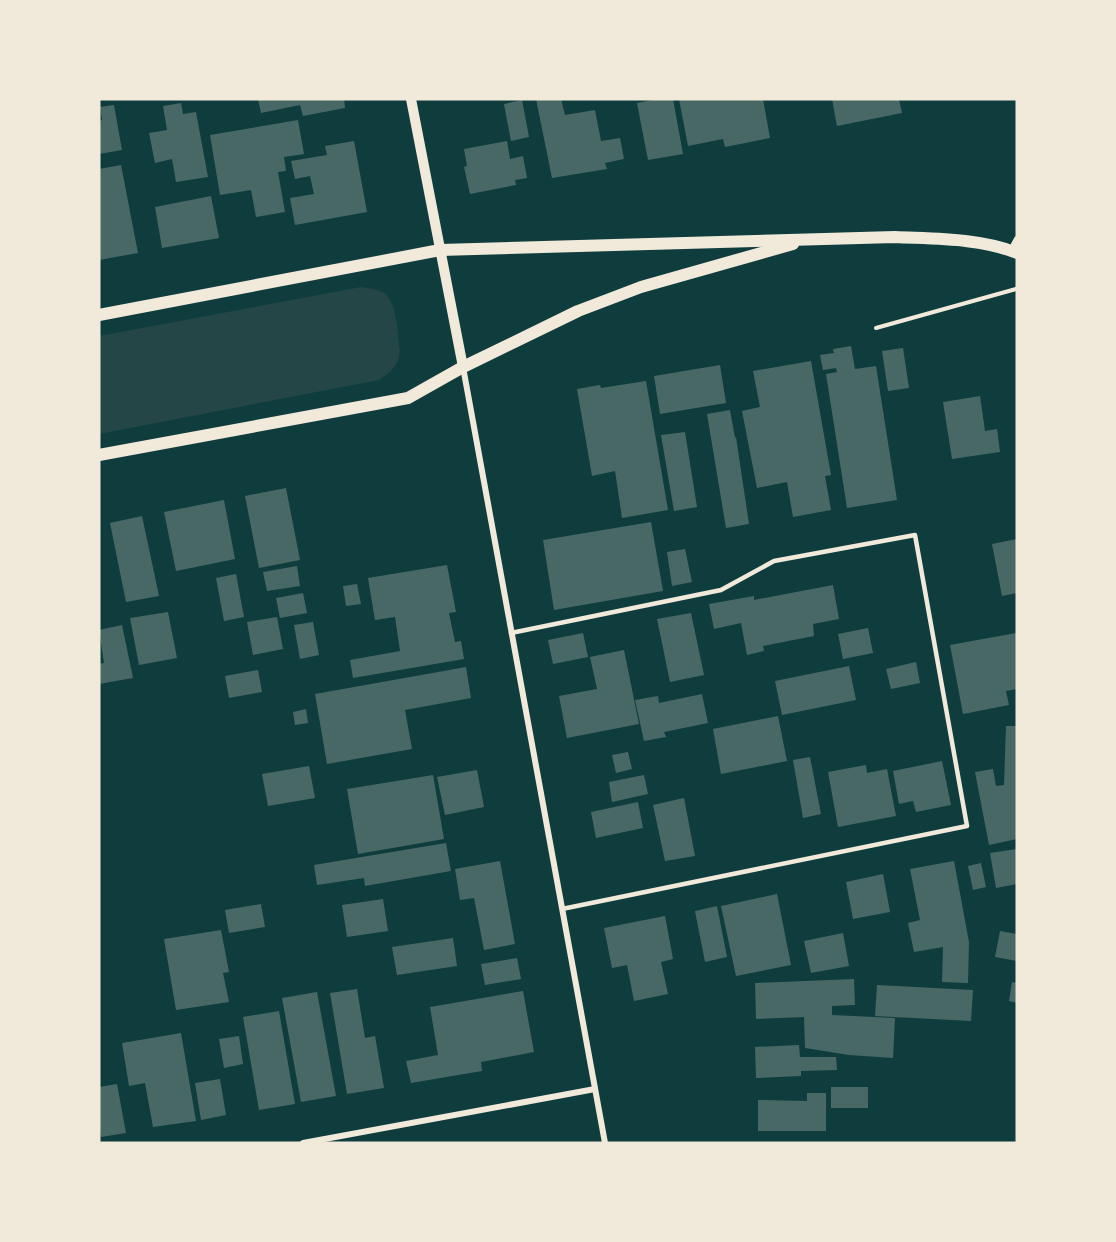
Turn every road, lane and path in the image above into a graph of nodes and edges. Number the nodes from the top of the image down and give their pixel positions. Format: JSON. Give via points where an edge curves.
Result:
{"nodes":[{"id":1,"x":411,"y":99,"type":"edge"},
{"id":2,"x":815,"y":238,"type":"junction"},
{"id":3,"x":1015,"y":247,"type":"edge"},
{"id":4,"x":440,"y":250,"type":"junction"},
{"id":5,"x":1016,"y":289,"type":"edge"},
{"id":6,"x":99,"y":315,"type":"edge"},
{"id":7,"x":876,"y":328,"type":"dead end"},
{"id":8,"x":463,"y":367,"type":"junction"},
{"id":9,"x":99,"y":455,"type":"edge"},
{"id":10,"x":511,"y":633,"type":"junction"},
{"id":11,"x":562,"y":909,"type":"junction"},
{"id":12,"x":595,"y":1089,"type":"junction"},
{"id":13,"x":303,"y":1143,"type":"edge"},
{"id":14,"x":605,"y":1143,"type":"edge"}],
"edges":[{"from":1,"to":4,"type":"street"},
{"from":2,"to":3,"type":"main road","via":[[894,237]]},
{"from":2,"to":4,"type":"main road"},
{"from":2,"to":8,"type":"main road","via":[[630,291],[578,311]]},
{"from":4,"to":6,"type":"main road"},
{"from":4,"to":8,"type":"street"},
{"from":5,"to":7,"type":"path"},
{"from":8,"to":9,"type":"main road","via":[[408,398]]},
{"from":8,"to":10,"type":"street"},
{"from":10,"to":11,"type":"street"},
{"from":10,"to":11,"type":"lane","via":[[721,590],[774,561],[915,535],[967,826]]},
{"from":11,"to":12,"type":"street"},
{"from":12,"to":13,"type":"street"},
{"from":12,"to":14,"type":"street"}]}
